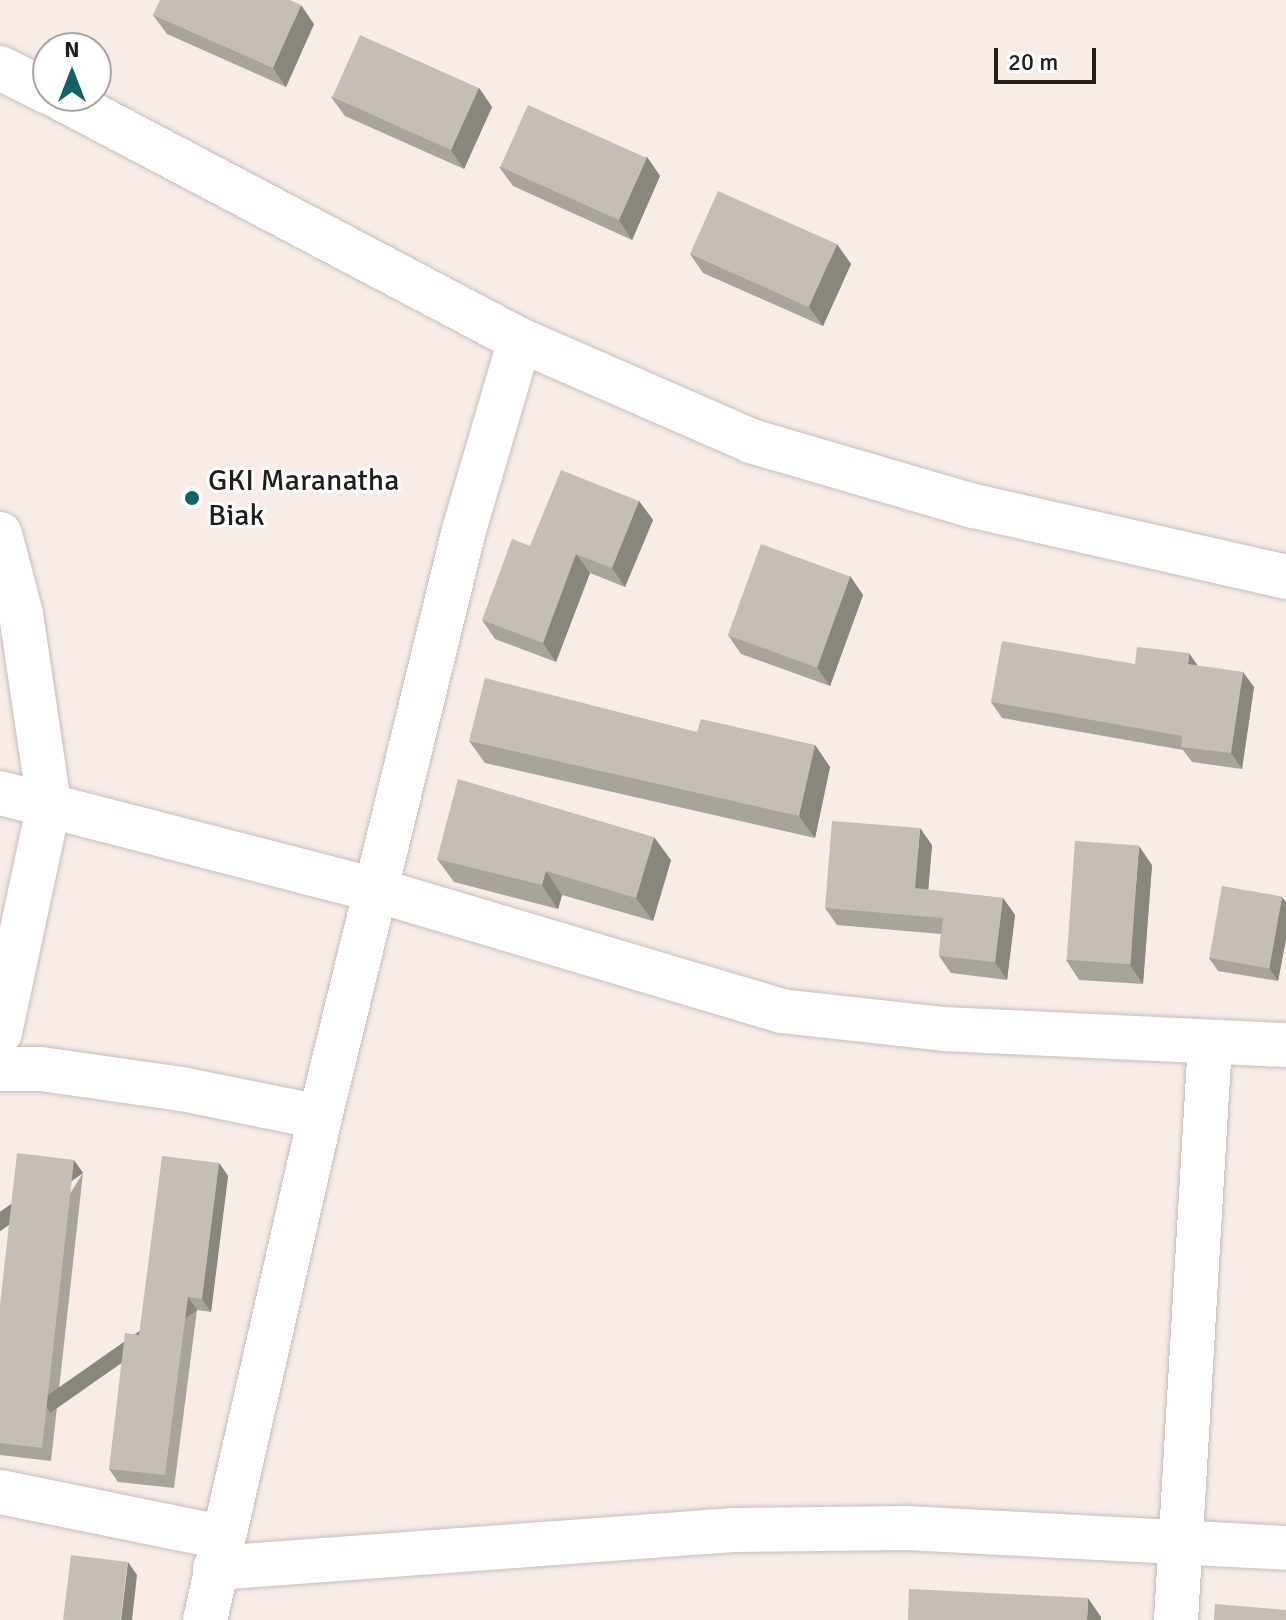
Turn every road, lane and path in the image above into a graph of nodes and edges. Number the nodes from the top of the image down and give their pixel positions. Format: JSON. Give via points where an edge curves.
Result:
{"nodes":[{"id":1,"x":0,"y":68,"type":"edge"},
{"id":2,"x":32,"y":84,"type":"edge"},
{"id":3,"x":87,"y":112,"type":"edge"},
{"id":4,"x":520,"y":340,"type":"junction"},
{"id":5,"x":0,"y":534,"type":"edge"},
{"id":6,"x":1286,"y":577,"type":"edge"},
{"id":7,"x":0,"y":793,"type":"edge"},
{"id":8,"x":49,"y":804,"type":"junction"},
{"id":9,"x":376,"y":890,"type":"junction"},
{"id":10,"x":0,"y":1033,"type":"edge"},
{"id":11,"x":1210,"y":1042,"type":"junction"},
{"id":12,"x":1286,"y":1045,"type":"edge"},
{"id":13,"x":0,"y":1069,"type":"edge"},
{"id":14,"x":320,"y":1117,"type":"junction"},
{"id":15,"x":0,"y":1492,"type":"edge"},
{"id":16,"x":1182,"y":1540,"type":"junction"},
{"id":17,"x":1286,"y":1548,"type":"edge"},
{"id":18,"x":218,"y":1552,"type":"junction"},
{"id":19,"x":205,"y":1620,"type":"edge"},
{"id":20,"x":1176,"y":1620,"type":"edge"}],
"edges":[{"from":1,"to":2,"type":"street"},
{"from":3,"to":4,"type":"street"},
{"from":4,"to":6,"type":"street","via":[[751,441],[862,476]]},
{"from":4,"to":9,"type":"street","via":[[464,530]]},
{"from":5,"to":8,"type":"street","via":[[21,614]]},
{"from":7,"to":8,"type":"street"},
{"from":8,"to":9,"type":"street"},
{"from":8,"to":10,"type":"street"},
{"from":9,"to":11,"type":"street","via":[[781,1011],[856,1023]]},
{"from":9,"to":14,"type":"street"},
{"from":11,"to":12,"type":"street"},
{"from":11,"to":16,"type":"street"},
{"from":13,"to":14,"type":"street","via":[[41,1069],[182,1089]]},
{"from":14,"to":18,"type":"street"},
{"from":15,"to":18,"type":"street"},
{"from":16,"to":17,"type":"street"},
{"from":16,"to":18,"type":"street","via":[[907,1528],[734,1530]]},
{"from":16,"to":20,"type":"street"},
{"from":18,"to":19,"type":"street"}]}
